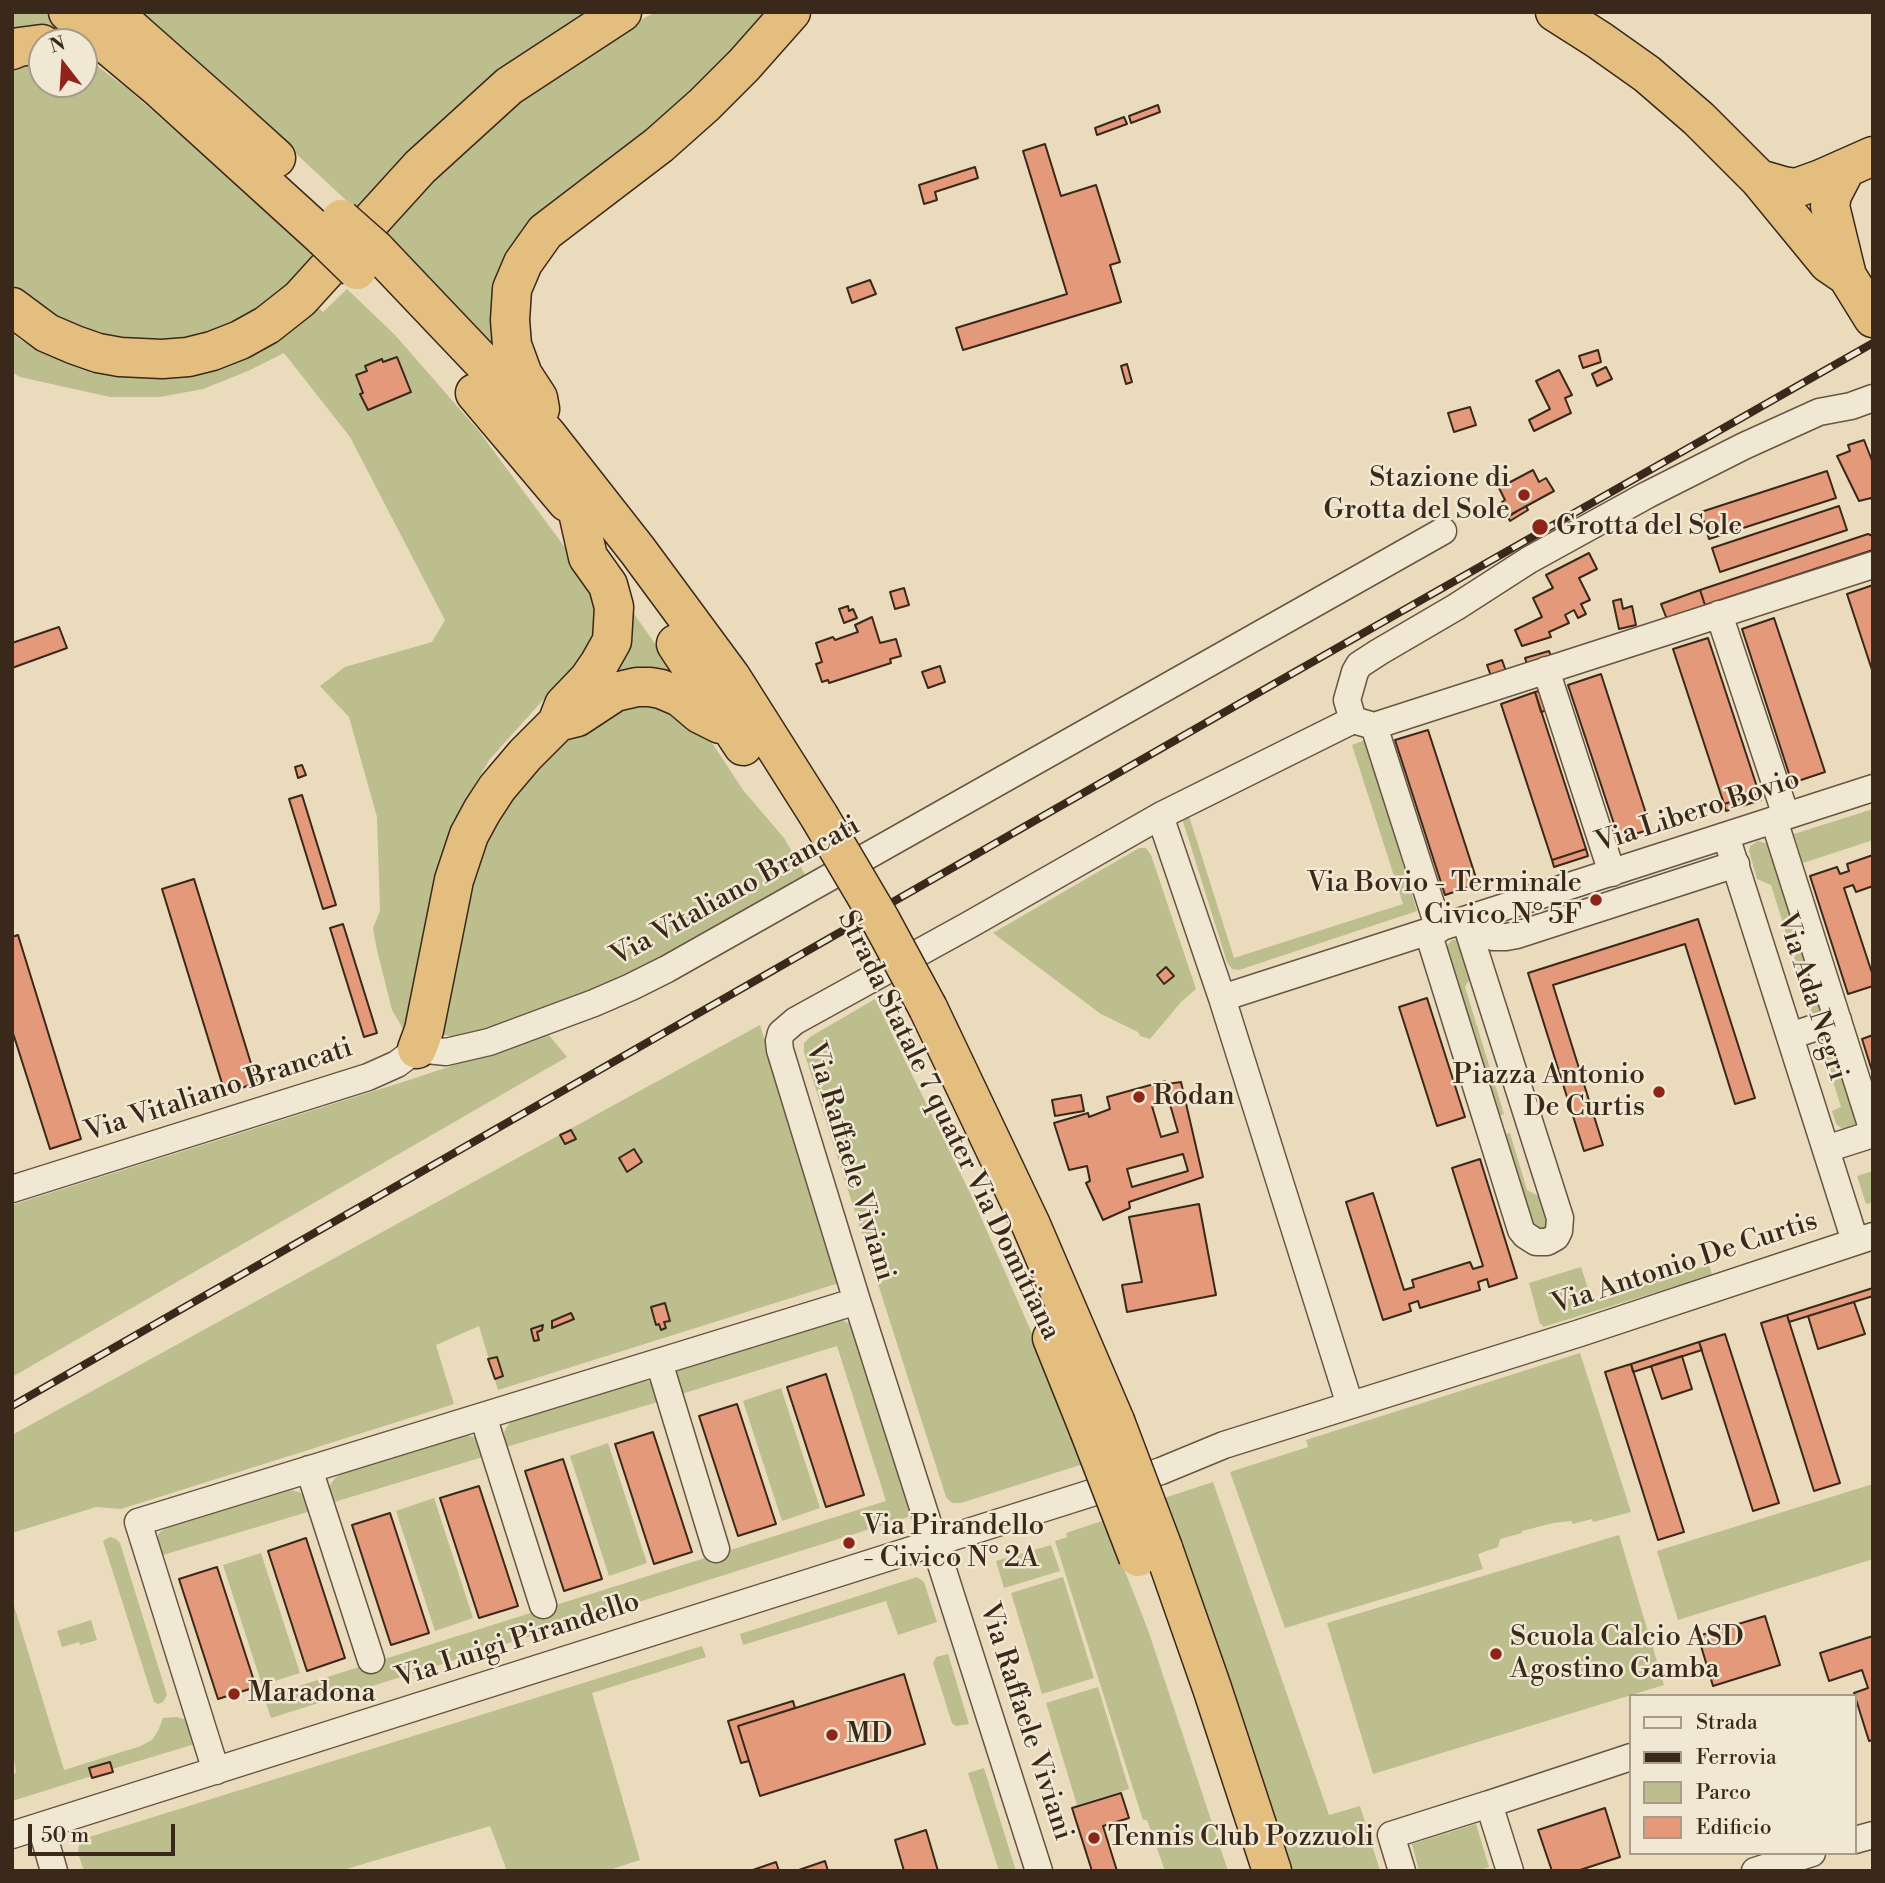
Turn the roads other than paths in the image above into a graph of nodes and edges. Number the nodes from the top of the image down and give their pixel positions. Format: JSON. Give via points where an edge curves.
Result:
{"nodes":[{"id":1,"x":68,"y":12,"type":"edge"},
{"id":2,"x":112,"y":12,"type":"edge"},
{"id":3,"x":622,"y":12,"type":"edge"},
{"id":4,"x":791,"y":12,"type":"edge"},
{"id":5,"x":1555,"y":12,"type":"edge"},
{"id":6,"x":1594,"y":22,"type":"edge"},
{"id":7,"x":98,"y":58,"type":"edge"},
{"id":8,"x":1659,"y":70,"type":"junction"},
{"id":9,"x":159,"y":88,"type":"junction"},
{"id":10,"x":1860,"y":162,"type":"edge"},
{"id":11,"x":1759,"y":178,"type":"junction"},
{"id":12,"x":1796,"y":188,"type":"junction"},
{"id":13,"x":332,"y":229,"type":"junction"},
{"id":14,"x":366,"y":260,"type":"junction"},
{"id":15,"x":1844,"y":265,"type":"junction"},
{"id":16,"x":12,"y":307,"type":"edge"},
{"id":17,"x":1873,"y":318,"type":"edge"},
{"id":18,"x":1873,"y":398,"type":"edge"},
{"id":19,"x":547,"y":435,"type":"junction"},
{"id":20,"x":579,"y":517,"type":"junction"},
{"id":21,"x":1443,"y":531,"type":"dead end"},
{"id":22,"x":1873,"y":565,"type":"edge"},
{"id":23,"x":1719,"y":614,"type":"junction"},
{"id":24,"x":1546,"y":670,"type":"junction"},
{"id":25,"x":557,"y":723,"type":"junction"},
{"id":26,"x":1364,"y":723,"type":"junction"},
{"id":27,"x":734,"y":732,"type":"junction"},
{"id":28,"x":1873,"y":788,"type":"edge"},
{"id":29,"x":1160,"y":816,"type":"junction"},
{"id":30,"x":1780,"y":818,"type":"junction"},
{"id":31,"x":809,"y":823,"type":"junction"},
{"id":32,"x":1726,"y":836,"type":"junction"},
{"id":33,"x":1736,"y":864,"type":"junction"},
{"id":34,"x":1612,"y":873,"type":"junction"},
{"id":35,"x":1465,"y":920,"type":"junction"},
{"id":36,"x":1434,"y":931,"type":"junction"},
{"id":37,"x":1222,"y":998,"type":"junction"},
{"id":38,"x":1838,"y":1020,"type":"junction"},
{"id":39,"x":1790,"y":1036,"type":"junction"},
{"id":40,"x":417,"y":1049,"type":"junction"},
{"id":41,"x":1528,"y":1120,"type":"junction"},
{"id":42,"x":1491,"y":1132,"type":"junction"},
{"id":43,"x":1873,"y":1133,"type":"edge"},
{"id":44,"x":1826,"y":1149,"type":"junction"},
{"id":45,"x":12,"y":1189,"type":"edge"},
{"id":46,"x":1864,"y":1239,"type":"edge"},
{"id":47,"x":857,"y":1301,"type":"junction"},
{"id":48,"x":659,"y":1362,"type":"junction"},
{"id":49,"x":1349,"y":1405,"type":"junction"},
{"id":50,"x":483,"y":1416,"type":"junction"},
{"id":51,"x":309,"y":1469,"type":"junction"},
{"id":52,"x":936,"y":1542,"type":"junction"},
{"id":53,"x":716,"y":1549,"type":"dead end"},
{"id":54,"x":1150,"y":1552,"type":"junction"},
{"id":55,"x":543,"y":1605,"type":"dead end"},
{"id":56,"x":371,"y":1660,"type":"dead end"},
{"id":57,"x":1630,"y":1757,"type":"edge"},
{"id":58,"x":216,"y":1770,"type":"junction"},
{"id":59,"x":1489,"y":1804,"type":"junction"},
{"id":60,"x":41,"y":1826,"type":"junction"},
{"id":61,"x":12,"y":1835,"type":"edge"},
{"id":62,"x":1806,"y":1855,"type":"edge"},
{"id":63,"x":54,"y":1871,"type":"edge"},
{"id":64,"x":1040,"y":1871,"type":"edge"},
{"id":65,"x":1245,"y":1871,"type":"edge"},
{"id":66,"x":1272,"y":1871,"type":"edge"},
{"id":67,"x":1402,"y":1871,"type":"edge"},
{"id":68,"x":1510,"y":1871,"type":"edge"},
{"id":69,"x":1755,"y":1871,"type":"edge"}],
"edges":[{"from":1,"to":9,"type":"highway","name":"Strada Statale 7 quater Via Domitiana"},
{"from":2,"to":13,"type":"highway","name":"Strada Statale 7 quater Via Domitiana","via":[[225,112]]},
{"from":3,"to":16,"type":"highway","via":[[509,86],[420,167],[300,299],[267,326],[240,340],[188,357],[120,357],[75,345]]},
{"from":4,"to":19,"type":"highway","via":[[704,105],[545,232],[523,263],[512,289],[512,345],[538,398]]},
{"from":5,"to":6,"type":"highway"},
{"from":6,"to":8,"type":"highway","via":[[1627,33]]},
{"from":7,"to":9,"type":"highway","via":[[125,78]]},
{"from":8,"to":11,"type":"highway","via":[[1699,119]]},
{"from":8,"to":12,"type":"highway","via":[[1735,123]]},
{"from":9,"to":13,"type":"highway","name":"Strada Statale 7 quater Via Domitiana"},
{"from":10,"to":12,"type":"highway"},
{"from":10,"to":15,"type":"highway","via":[[1832,195],[1830,206]]},
{"from":11,"to":12,"type":"highway"},
{"from":11,"to":15,"type":"highway","via":[[1828,263]]},
{"from":12,"to":15,"type":"highway"},
{"from":13,"to":14,"type":"highway","name":"Strada Statale 7 quater Via Domitiana","bridge":true},
{"from":14,"to":19,"type":"highway","name":"Strada Statale 7 quater Via Domitiana","via":[[491,371]]},
{"from":14,"to":20,"type":"highway","name":"Strada Statale 7 quater Via Domitiana"},
{"from":15,"to":17,"type":"highway"},
{"from":18,"to":26,"type":"street","via":[[1818,412],[1647,495],[1528,560],[1379,652],[1359,665],[1347,700]]},
{"from":19,"to":31,"type":"highway","name":"Strada Statale 7 quater Via Domitiana","via":[[731,677]]},
{"from":20,"to":25,"type":"highway","via":[[588,557],[608,585],[614,629],[600,664],[564,705]]},
{"from":20,"to":27,"type":"highway","name":"Strada Statale 7 quater Via Domitiana","via":[[681,652]]},
{"from":21,"to":40,"type":"street","name":"Via Vitaliano Brancati","via":[[654,975],[489,1042],[446,1052]]},
{"from":22,"to":23,"type":"street","name":"Via Raffaele Viviani"},
{"from":23,"to":24,"type":"street","name":"Via Raffaele Viviani"},
{"from":23,"to":30,"type":"street","name":"Via Ada Negri"},
{"from":24,"to":26,"type":"street","name":"Via Raffaele Viviani"},
{"from":24,"to":34,"type":"street"},
{"from":25,"to":27,"type":"highway","via":[[577,717],[615,692],[650,687],[681,697],[700,714]]},
{"from":25,"to":40,"type":"highway","via":[[496,788],[469,835],[454,880]]},
{"from":26,"to":29,"type":"street","name":"Via Raffaele Viviani"},
{"from":26,"to":36,"type":"street"},
{"from":27,"to":31,"type":"highway","name":"Strada Statale 7 quater Via Domitiana"},
{"from":28,"to":30,"type":"street","name":"Via Libero Bovio"},
{"from":29,"to":37,"type":"street"},
{"from":29,"to":47,"type":"street","name":"Via Raffaele Viviani","via":[[781,1033],[780,1050]]},
{"from":30,"to":32,"type":"street","name":"Via Libero Bovio"},
{"from":30,"to":38,"type":"street","name":"Via Ada Negri"},
{"from":31,"to":54,"type":"highway","name":"Strada Statale 7 quater Via Domitiana","bridge":true,"via":[[881,920],[916,1015],[1031,1226]]},
{"from":32,"to":33,"type":"street","name":"Via Ada Negri"},
{"from":32,"to":34,"type":"street","name":"Via Libero Bovio"},
{"from":33,"to":35,"type":"street","via":[[1517,935],[1493,937]]},
{"from":33,"to":39,"type":"street","name":"Via Ada Negri"},
{"from":34,"to":35,"type":"street","name":"Via Libero Bovio"},
{"from":35,"to":36,"type":"street","name":"Via Libero Bovio"},
{"from":35,"to":41,"type":"street"},
{"from":36,"to":37,"type":"street","name":"Via Libero Bovio"},
{"from":36,"to":42,"type":"street"},
{"from":37,"to":49,"type":"street"},
{"from":38,"to":39,"type":"street"},
{"from":38,"to":43,"type":"street","name":"Via Ada Negri"},
{"from":39,"to":44,"type":"street","name":"Via Ada Negri"},
{"from":40,"to":45,"type":"street","name":"Via Vitaliano Brancati","via":[[368,1077]]},
{"from":41,"to":42,"type":"street"},
{"from":41,"to":42,"type":"street","via":[[1561,1225],[1556,1237],[1547,1242],[1536,1242],[1521,1230]]},
{"from":43,"to":44,"type":"street","name":"Via Ada Negri"},
{"from":44,"to":46,"type":"street","name":"Via Ada Negri"},
{"from":46,"to":49,"type":"street","name":"Via Antonio De Curtis"},
{"from":47,"to":48,"type":"street"},
{"from":47,"to":52,"type":"street","name":"Via Raffaele Viviani"},
{"from":48,"to":50,"type":"street"},
{"from":48,"to":53,"type":"street"},
{"from":49,"to":52,"type":"street","name":"Via Luigi Pirandello"},
{"from":50,"to":51,"type":"street"},
{"from":50,"to":55,"type":"street"},
{"from":51,"to":56,"type":"street"},
{"from":51,"to":58,"type":"street","via":[[138,1522]]},
{"from":52,"to":58,"type":"street","name":"Via Luigi Pirandello"},
{"from":52,"to":64,"type":"street","name":"Via Raffaele Viviani"},
{"from":54,"to":65,"type":"highway","name":"Strada Statale 7 quater Via Domitiana","via":[[1185,1686]]},
{"from":54,"to":66,"type":"highway","name":"Strada Statale 7 quater Via Domitiana","via":[[1212,1688]]},
{"from":57,"to":59,"type":"street"},
{"from":58,"to":60,"type":"street","name":"Via Luigi Pirandello"},
{"from":59,"to":67,"type":"street","via":[[1391,1835]]},
{"from":59,"to":68,"type":"street"},
{"from":60,"to":61,"type":"street","name":"Via Luigi Pirandello"},
{"from":60,"to":63,"type":"street"},
{"from":62,"to":69,"type":"street"}]}
